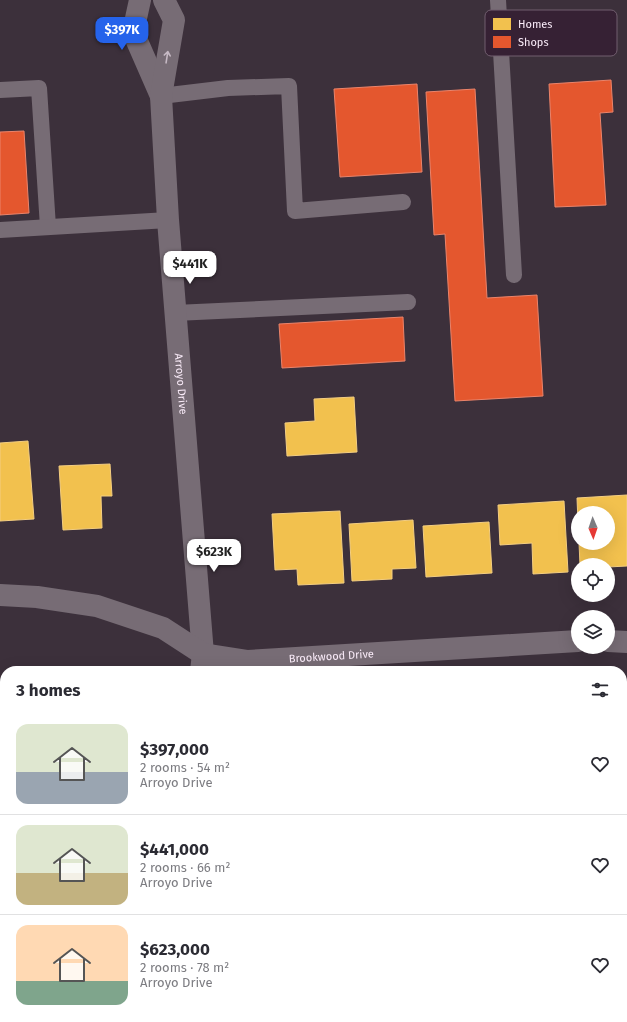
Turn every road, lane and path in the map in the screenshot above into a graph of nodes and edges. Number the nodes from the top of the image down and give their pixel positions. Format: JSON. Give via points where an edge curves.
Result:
{"nodes":[{"id":1,"x":140,"y":0,"type":"edge"},
{"id":2,"x":164,"y":0,"type":"edge"},
{"id":3,"x":498,"y":0,"type":"edge"},
{"id":4,"x":499,"y":10,"type":"edge"},
{"id":5,"x":501,"y":56,"type":"edge"},
{"id":6,"x":0,"y":90,"type":"edge"},
{"id":7,"x":161,"y":96,"type":"junction"},
{"id":8,"x":403,"y":202,"type":"dead end"},
{"id":9,"x":168,"y":220,"type":"junction"},
{"id":10,"x":48,"y":227,"type":"junction"},
{"id":11,"x":0,"y":230,"type":"edge"},
{"id":12,"x":514,"y":275,"type":"dead end"},
{"id":13,"x":408,"y":302,"type":"dead end"},
{"id":14,"x":175,"y":314,"type":"junction"},
{"id":15,"x":0,"y":595,"type":"edge"},
{"id":16,"x":571,"y":641,"type":"edge"},
{"id":17,"x":615,"y":641,"type":"edge"},
{"id":18,"x":627,"y":642,"type":"edge"},
{"id":19,"x":202,"y":662,"type":"edge"}],
"edges":[{"from":1,"to":7,"type":"street","name":"Arroyo Drive","via":[[133,32]]},
{"from":7,"to":2,"type":"street","name":"Arroyo Drive","one_way":true,"via":[[174,20]]},
{"from":3,"to":4,"type":"lane"},
{"from":5,"to":12,"type":"lane"},
{"from":6,"to":10,"type":"lane","via":[[39,88]]},
{"from":7,"to":8,"type":"lane","via":[[228,88],[289,86],[295,210]]},
{"from":7,"to":9,"type":"street","name":"Arroyo Drive"},
{"from":9,"to":10,"type":"lane"},
{"from":9,"to":14,"type":"street","name":"Arroyo Drive"},
{"from":10,"to":11,"type":"lane"},
{"from":13,"to":14,"type":"lane"},
{"from":14,"to":19,"type":"street","name":"Arroyo Drive"},
{"from":15,"to":19,"type":"street","name":"Brookwood Drive","via":[[97,606],[163,628]]},
{"from":16,"to":19,"type":"street","name":"Brookwood Drive"},
{"from":17,"to":18,"type":"street"}]}
